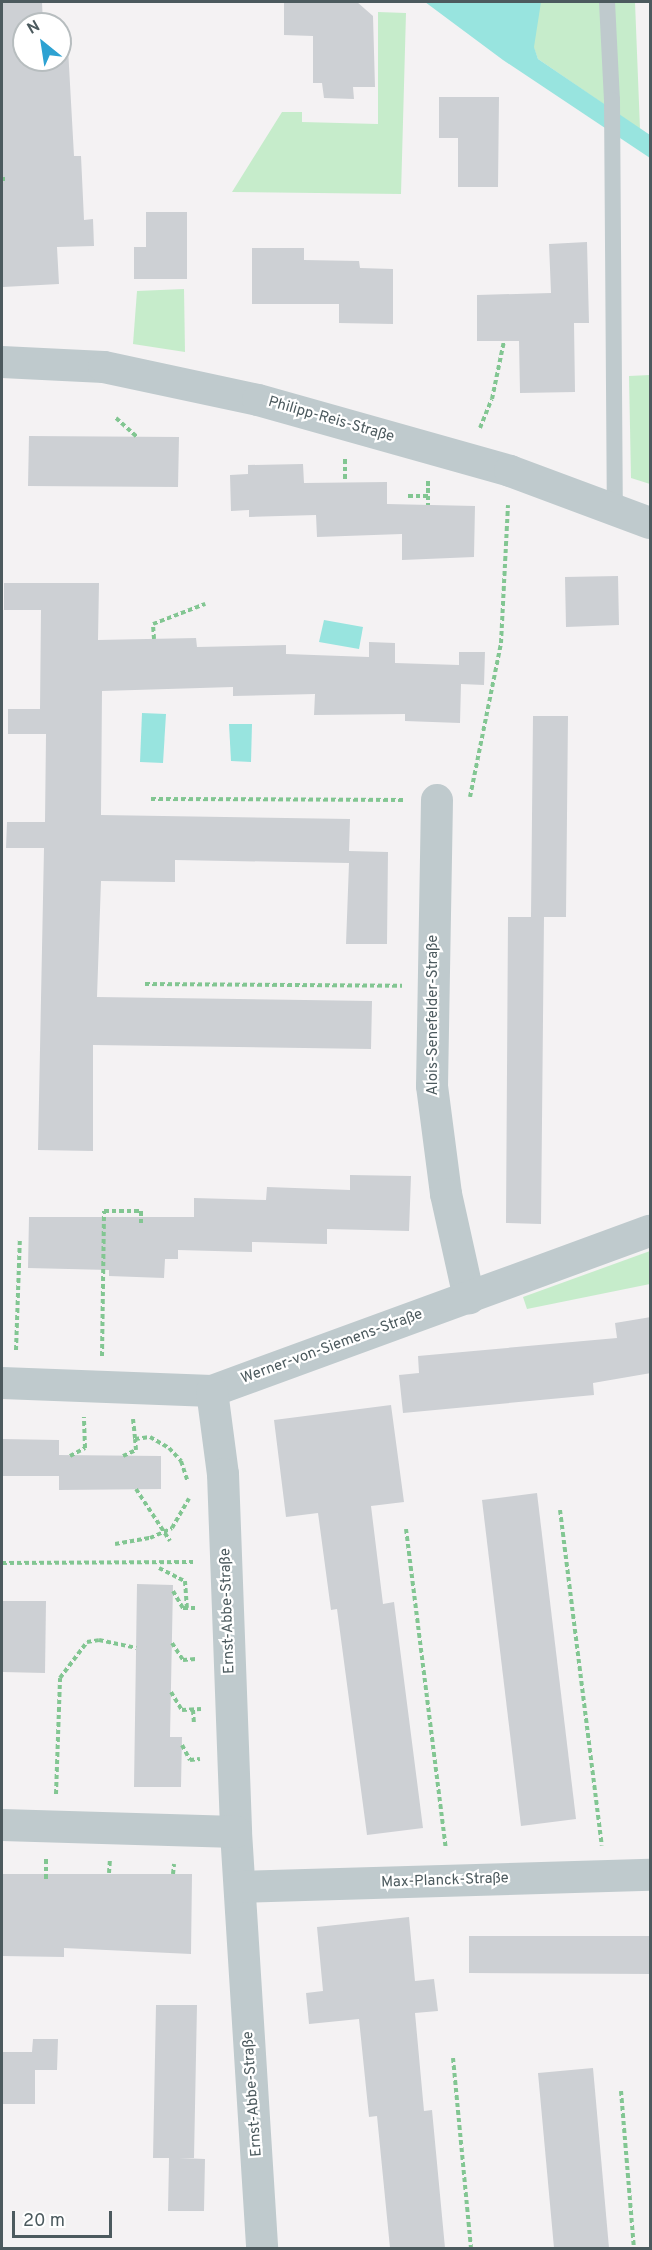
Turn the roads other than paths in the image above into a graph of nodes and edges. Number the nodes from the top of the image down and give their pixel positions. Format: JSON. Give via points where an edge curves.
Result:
{"nodes":[{"id":1,"x":607,"y":2,"type":"edge"},
{"id":2,"x":2,"y":362,"type":"edge"},
{"id":3,"x":615,"y":509,"type":"junction"},
{"id":4,"x":651,"y":523,"type":"edge"},
{"id":5,"x":437,"y":800,"type":"road end"},
{"id":6,"x":651,"y":1231,"type":"edge"},
{"id":7,"x":469,"y":1298,"type":"junction"},
{"id":8,"x":8,"y":1384,"type":"edge"},
{"id":9,"x":212,"y":1391,"type":"junction"},
{"id":10,"x":2,"y":1825,"type":"edge"},
{"id":11,"x":236,"y":1832,"type":"junction"},
{"id":12,"x":651,"y":1875,"type":"edge"},
{"id":13,"x":240,"y":1887,"type":"junction"},
{"id":14,"x":262,"y":2248,"type":"edge"}],
"edges":[{"from":1,"to":3,"type":"lane","via":[[612,99]]},
{"from":2,"to":3,"type":"street","name":"Philipp-Reis-Straße","via":[[119,370],[258,400],[510,471]]},
{"from":3,"to":4,"type":"street","name":"Philipp-Reis-Straße"},
{"from":5,"to":7,"type":"street","name":"Alois-Senefelder-Straße","via":[[432,1086],[446,1194]]},
{"from":6,"to":7,"type":"street","name":"Werner-von-Siemens-Straße"},
{"from":7,"to":9,"type":"street","name":"Werner-von-Siemens-Straße"},
{"from":8,"to":9,"type":"street","name":"Werner-von-Siemens-Straße"},
{"from":9,"to":11,"type":"street","name":"Ernst-Abbe-Straße","via":[[223,1474]]},
{"from":10,"to":11,"type":"street"},
{"from":11,"to":13,"type":"street","name":"Ernst-Abbe-Straße"},
{"from":12,"to":13,"type":"street","name":"Max-Planck-Straße"},
{"from":13,"to":14,"type":"street","name":"Ernst-Abbe-Straße"}]}
